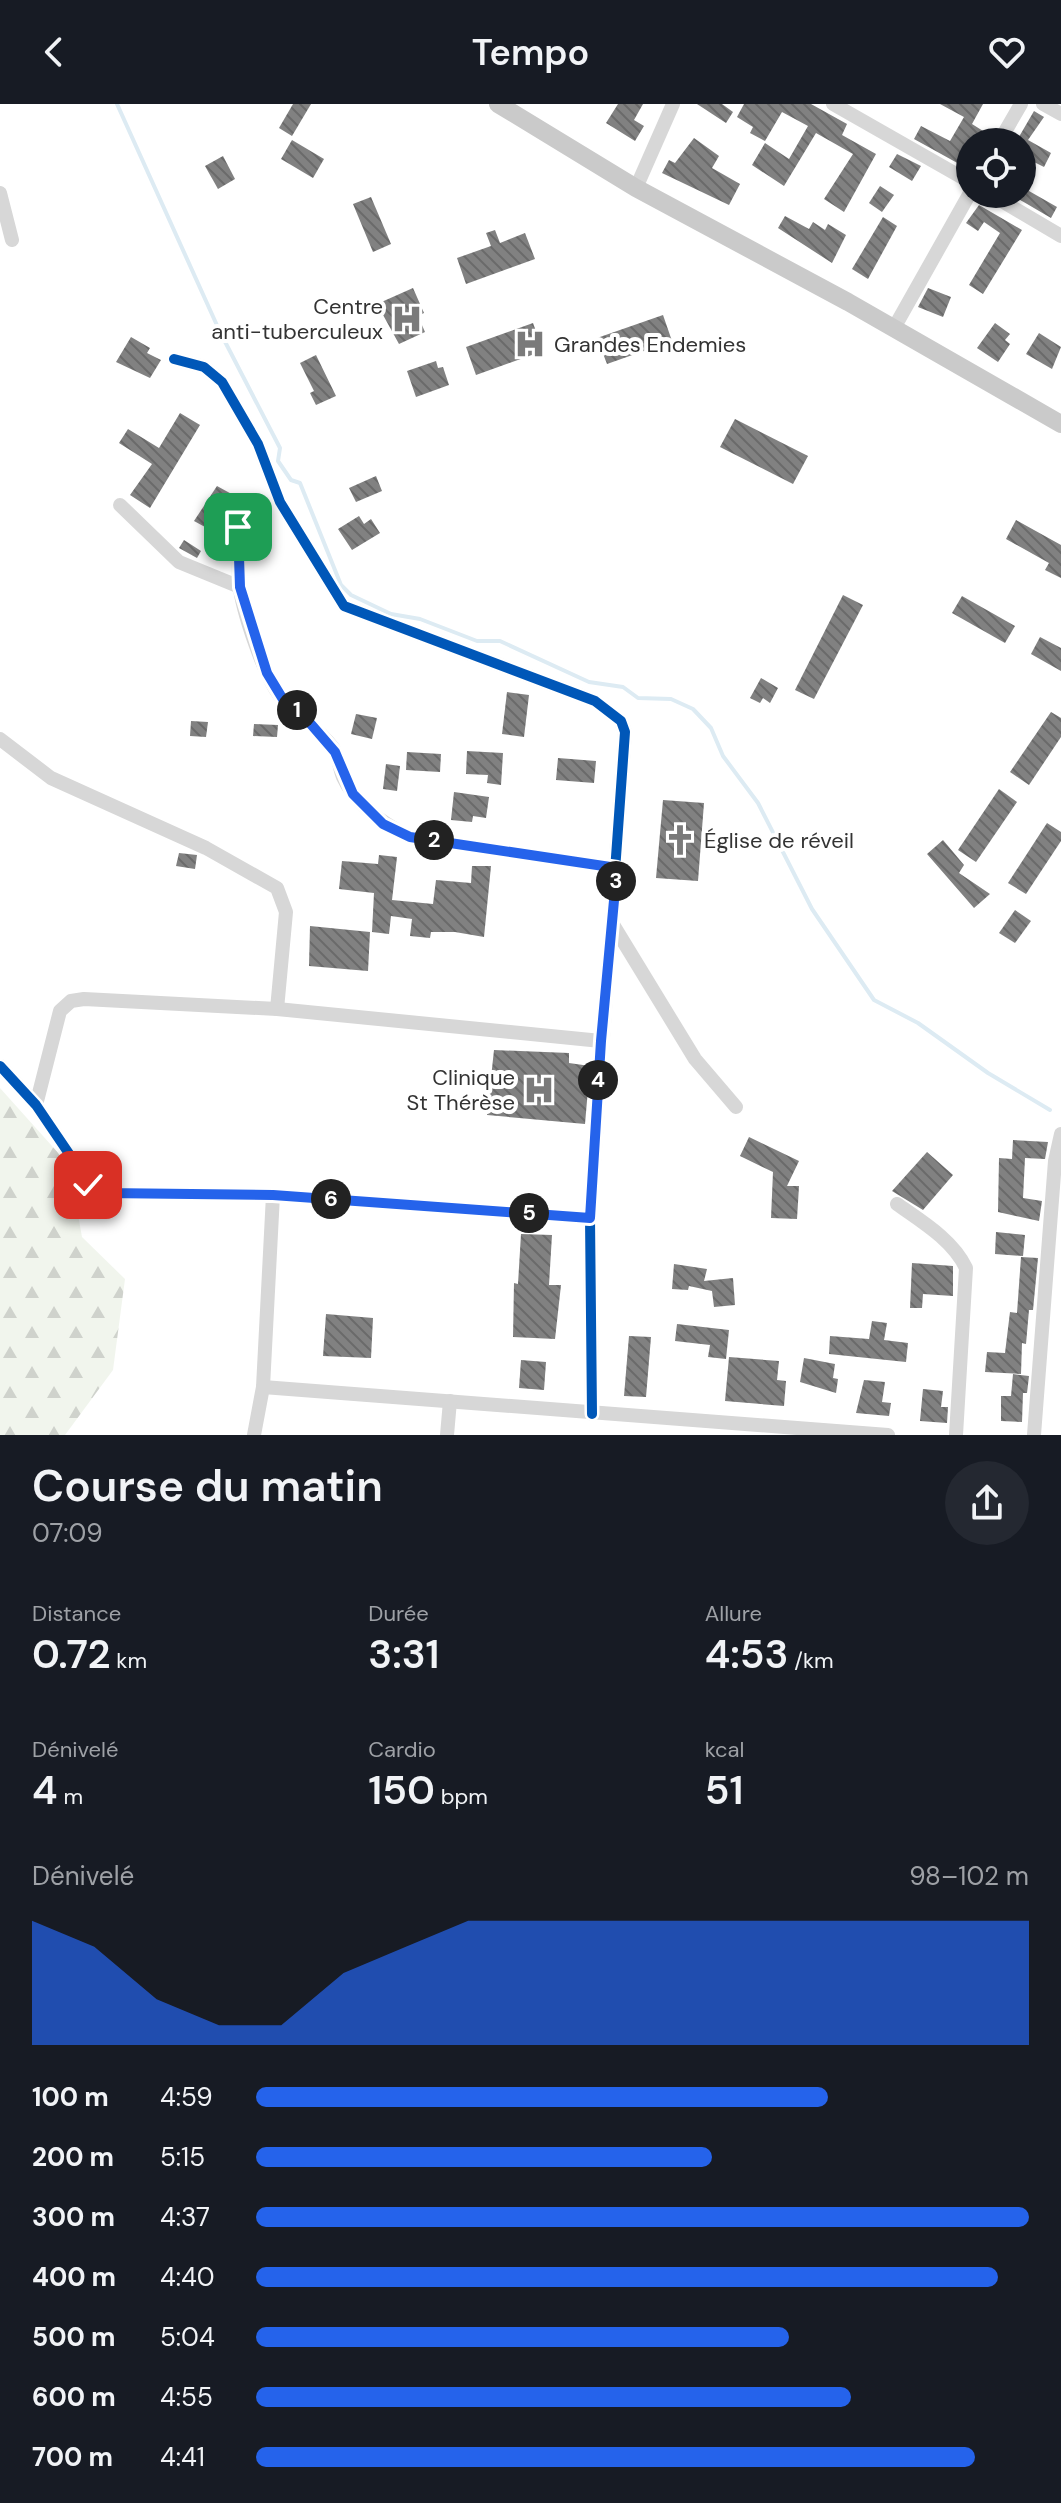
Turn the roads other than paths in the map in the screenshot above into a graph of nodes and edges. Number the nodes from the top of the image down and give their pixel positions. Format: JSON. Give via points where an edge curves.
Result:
{"nodes":[{"id":1,"x":498,"y":104,"type":"edge"},
{"id":2,"x":673,"y":104,"type":"edge"},
{"id":3,"x":833,"y":104,"type":"edge"},
{"id":4,"x":1021,"y":104,"type":"edge"},
{"id":5,"x":1043,"y":104,"type":"edge"},
{"id":6,"x":1061,"y":114,"type":"edge"},
{"id":7,"x":1007,"y":128,"type":"edge"},
{"id":8,"x":956,"y":174,"type":"edge"},
{"id":9,"x":636,"y":188,"type":"junction"},
{"id":10,"x":0,"y":193,"type":"edge"},
{"id":11,"x":962,"y":208,"type":"edge"},
{"id":12,"x":1014,"y":208,"type":"edge"},
{"id":13,"x":1061,"y":236,"type":"edge"},
{"id":14,"x":12,"y":240,"type":"dead end"},
{"id":15,"x":894,"y":328,"type":"junction"},
{"id":16,"x":174,"y":359,"type":"dead end"},
{"id":17,"x":1061,"y":424,"type":"edge"},
{"id":18,"x":120,"y":505,"type":"dead end"},
{"id":19,"x":238,"y":527,"type":"dead end"},
{"id":20,"x":240,"y":587,"type":"junction"},
{"id":21,"x":0,"y":739,"type":"edge"},
{"id":22,"x":617,"y":868,"type":"junction"},
{"id":23,"x":612,"y":923,"type":"junction"},
{"id":24,"x":277,"y":1009,"type":"junction"},
{"id":25,"x":601,"y":1041,"type":"junction"},
{"id":26,"x":0,"y":1066,"type":"edge"},
{"id":27,"x":36,"y":1105,"type":"junction"},
{"id":28,"x":736,"y":1107,"type":"dead end"},
{"id":29,"x":1061,"y":1134,"type":"edge"},
{"id":30,"x":273,"y":1195,"type":"junction"},
{"id":31,"x":897,"y":1204,"type":"dead end"},
{"id":32,"x":590,"y":1218,"type":"junction"},
{"id":33,"x":263,"y":1387,"type":"junction"},
{"id":34,"x":450,"y":1401,"type":"junction"},
{"id":35,"x":592,"y":1414,"type":"junction"},
{"id":36,"x":254,"y":1435,"type":"edge"},
{"id":37,"x":447,"y":1435,"type":"edge"},
{"id":38,"x":888,"y":1435,"type":"edge"},
{"id":39,"x":956,"y":1435,"type":"edge"},
{"id":40,"x":1034,"y":1435,"type":"edge"}],
"edges":[{"from":1,"to":9,"type":"main road"},
{"from":2,"to":9,"type":"street"},
{"from":3,"to":8,"type":"street"},
{"from":4,"to":7,"type":"street"},
{"from":5,"to":6,"type":"street"},
{"from":9,"to":15,"type":"main road"},
{"from":10,"to":14,"type":"street"},
{"from":11,"to":15,"type":"street"},
{"from":12,"to":13,"type":"street"},
{"from":15,"to":17,"type":"main road"},
{"from":16,"to":22,"type":"street","via":[[204,367],[222,382],[258,444],[280,502],[344,606],[595,701],[621,721],[625,732]]},
{"from":18,"to":20,"type":"street","via":[[179,562]]},
{"from":19,"to":20,"type":"street"},
{"from":20,"to":22,"type":"street","via":[[267,673],[284,701],[326,739],[353,794],[383,824],[410,837]]},
{"from":21,"to":24,"type":"street","via":[[51,778],[206,848],[277,888],[286,912]]},
{"from":22,"to":23,"type":"street"},
{"from":23,"to":25,"type":"street"},
{"from":23,"to":28,"type":"street","via":[[695,1059]]},
{"from":24,"to":25,"type":"street"},
{"from":24,"to":27,"type":"street","via":[[71,1001],[60,1011]]},
{"from":25,"to":32,"type":"street"},
{"from":26,"to":27,"type":"street"},
{"from":27,"to":30,"type":"street","via":[[95,1192]]},
{"from":29,"to":40,"type":"street"},
{"from":30,"to":32,"type":"street"},
{"from":30,"to":33,"type":"street"},
{"from":31,"to":39,"type":"street","via":[[941,1238],[966,1268]]},
{"from":32,"to":35,"type":"street"},
{"from":33,"to":34,"type":"street"},
{"from":33,"to":36,"type":"street"},
{"from":34,"to":35,"type":"street"},
{"from":34,"to":37,"type":"street"},
{"from":35,"to":38,"type":"street"}]}
